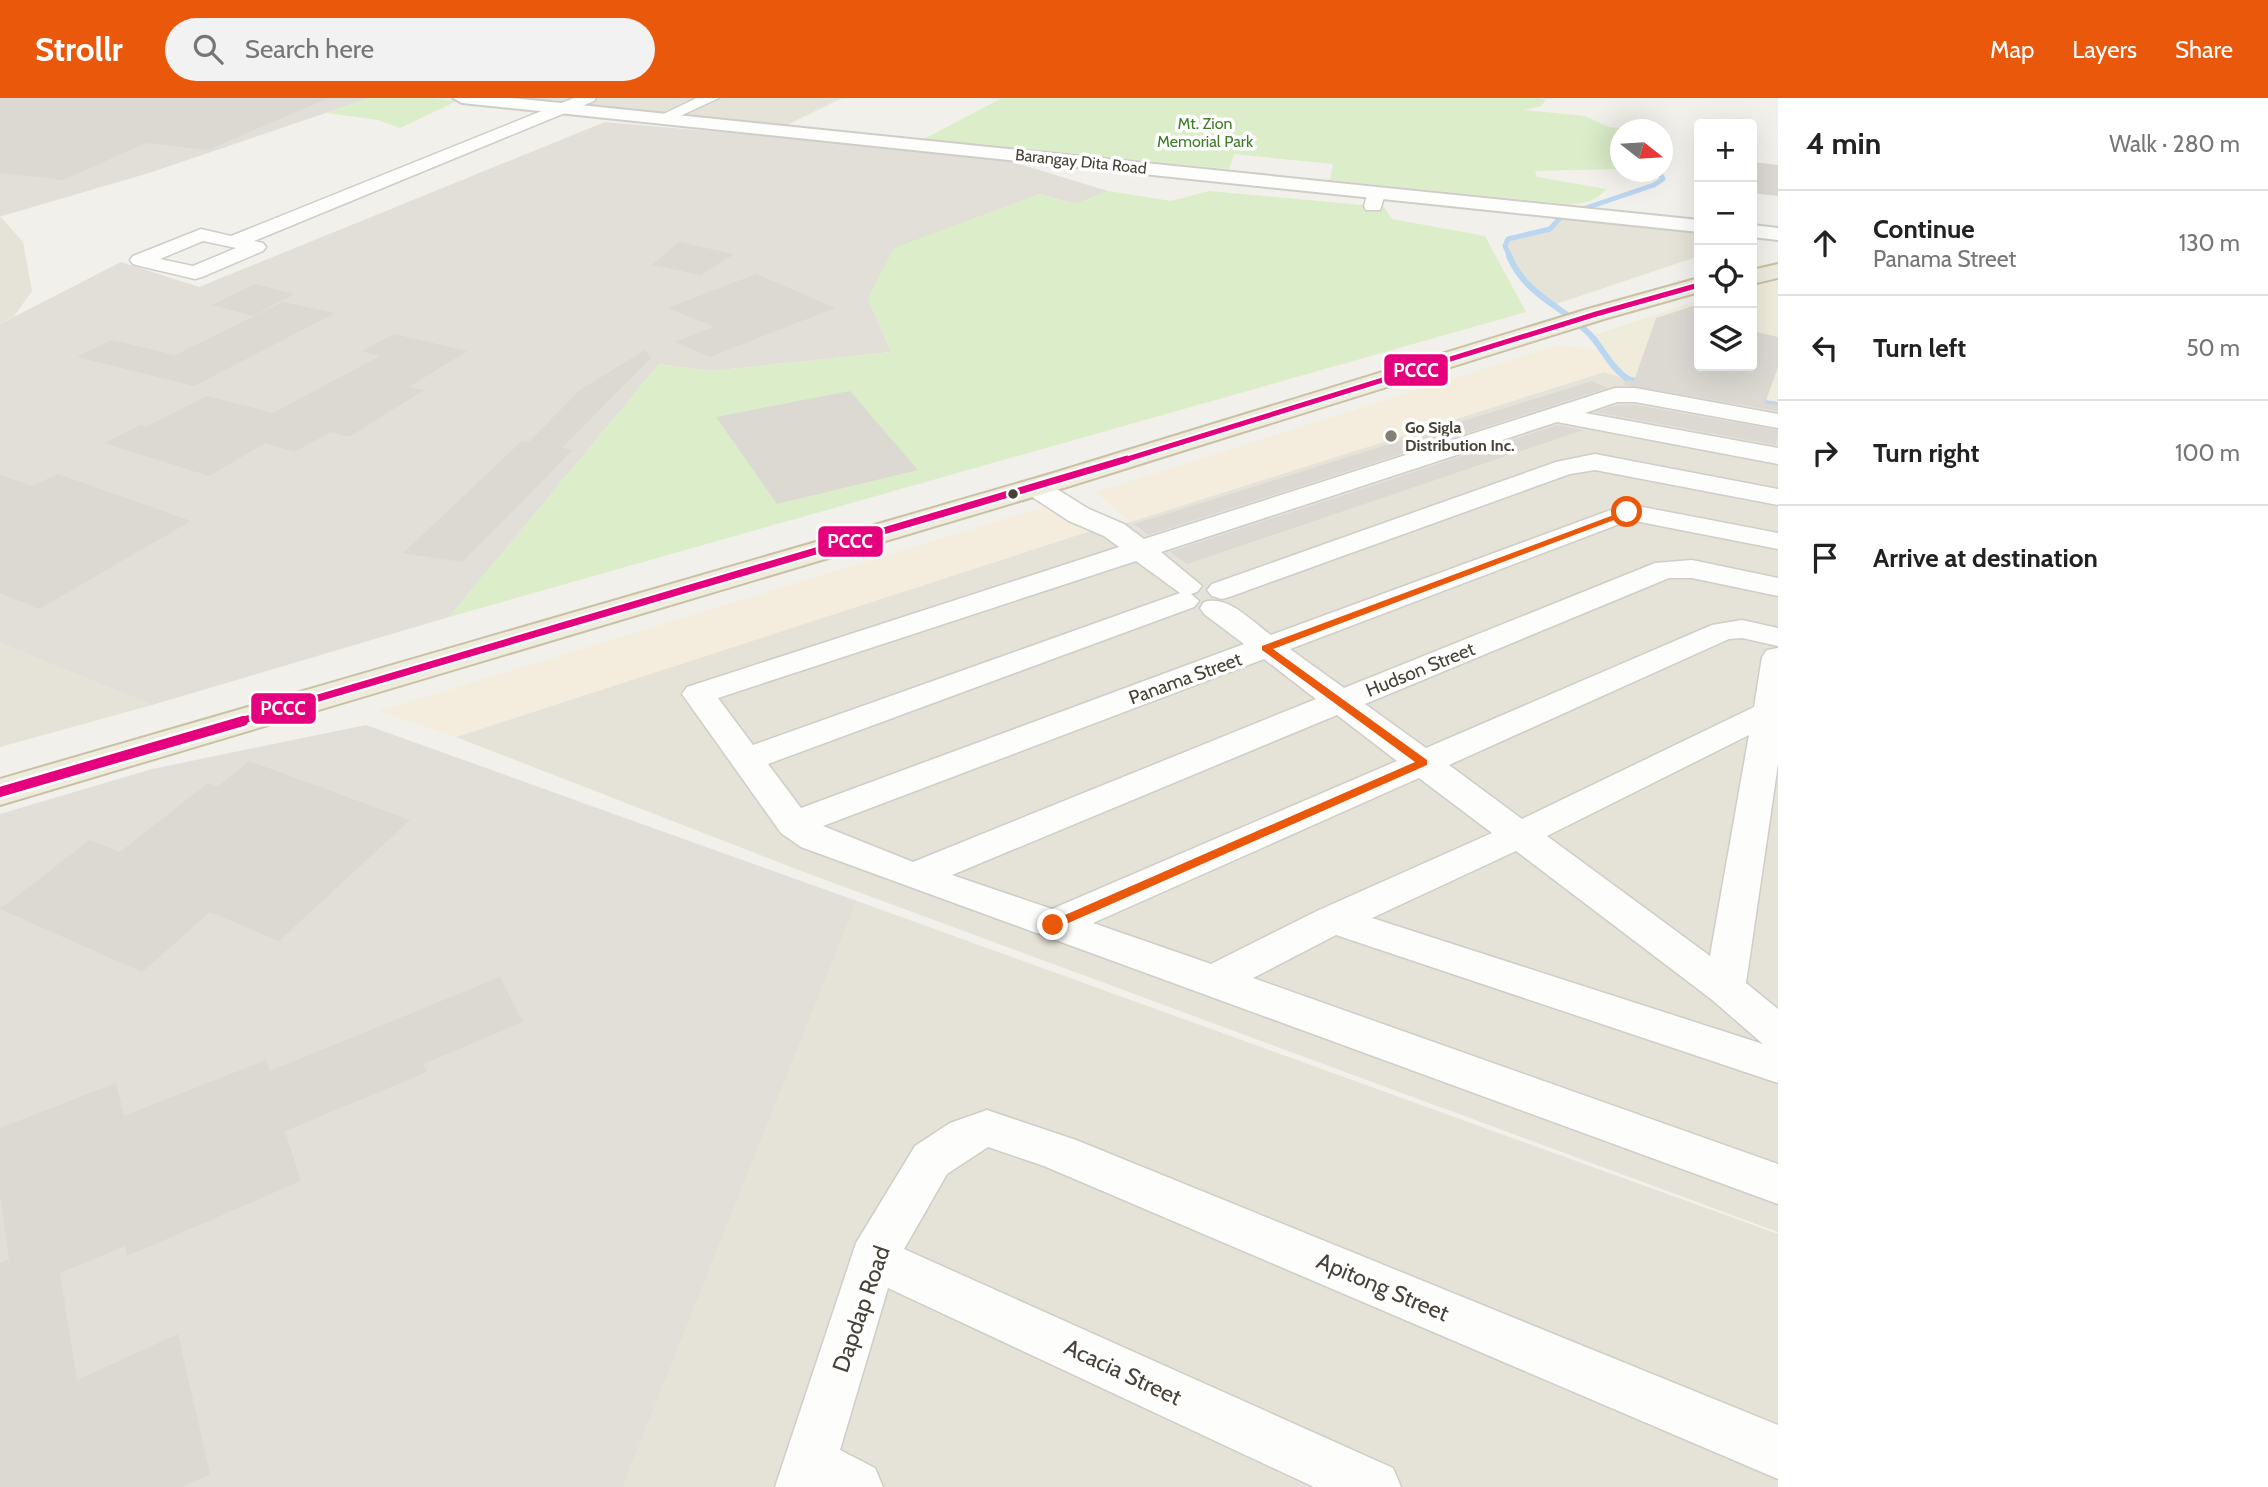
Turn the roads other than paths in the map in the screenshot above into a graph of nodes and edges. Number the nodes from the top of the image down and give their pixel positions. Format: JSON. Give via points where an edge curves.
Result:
{"nodes":[{"id":1,"x":462,"y":98,"type":"edge"},
{"id":2,"x":588,"y":98,"type":"edge"},
{"id":3,"x":710,"y":98,"type":"edge"},
{"id":4,"x":518,"y":100,"type":"edge"},
{"id":5,"x":563,"y":108,"type":"junction"},
{"id":6,"x":476,"y":118,"type":"dead end"},
{"id":7,"x":663,"y":118,"type":"junction"},
{"id":8,"x":1694,"y":225,"type":"edge"},
{"id":9,"x":1757,"y":232,"type":"edge"},
{"id":10,"x":1778,"y":234,"type":"edge"},
{"id":11,"x":233,"y":242,"type":"dead end"},
{"id":12,"x":1778,"y":258,"type":"edge"},
{"id":13,"x":1757,"y":263,"type":"edge"},
{"id":14,"x":1778,"y":271,"type":"edge"},
{"id":15,"x":1757,"y":276,"type":"edge"},
{"id":16,"x":1694,"y":286,"type":"edge"},
{"id":17,"x":1554,"y":415,"type":"junction"},
{"id":18,"x":1778,"y":421,"type":"edge"},
{"id":19,"x":1778,"y":456,"type":"edge"},
{"id":20,"x":1048,"y":484,"type":"junction"},
{"id":21,"x":1778,"y":497,"type":"edge"},
{"id":22,"x":1128,"y":540,"type":"junction"},
{"id":23,"x":1778,"y":541,"type":"edge"},
{"id":24,"x":1778,"y":587,"type":"edge"},
{"id":25,"x":1202,"y":596,"type":"junction"},
{"id":26,"x":1778,"y":637,"type":"edge"},
{"id":27,"x":1265,"y":648,"type":"junction"},
{"id":28,"x":1778,"y":657,"type":"edge"},
{"id":29,"x":1341,"y":701,"type":"junction"},
{"id":30,"x":1769,"y":712,"type":"junction"},
{"id":31,"x":746,"y":760,"type":"junction"},
{"id":32,"x":1423,"y":762,"type":"junction"},
{"id":33,"x":7,"y":784,"type":"edge"},
{"id":34,"x":794,"y":824,"type":"junction"},
{"id":35,"x":1519,"y":835,"type":"junction"},
{"id":36,"x":914,"y":876,"type":"junction"},
{"id":37,"x":1333,"y":920,"type":"junction"},
{"id":38,"x":1053,"y":925,"type":"junction"},
{"id":39,"x":1214,"y":980,"type":"junction"},
{"id":40,"x":1725,"y":988,"type":"junction"},
{"id":41,"x":1778,"y":1033,"type":"edge"},
{"id":42,"x":1778,"y":1066,"type":"edge"},
{"id":43,"x":987,"y":1128,"type":"joint"},
{"id":44,"x":1778,"y":1184,"type":"edge"},
{"id":45,"x":873,"y":1258,"type":"junction"},
{"id":46,"x":1778,"y":1452,"type":"edge"},
{"id":47,"x":806,"y":1475,"type":"edge"},
{"id":48,"x":856,"y":1487,"type":"edge"},
{"id":49,"x":1374,"y":1487,"type":"edge"}],
"edges":[{"from":1,"to":4,"type":"street","name":"Barangay Dita Road"},
{"from":2,"to":5,"type":"street"},
{"from":3,"to":7,"type":"street"},
{"from":4,"to":5,"type":"street","name":"Barangay Dita Road"},
{"from":4,"to":6,"type":"street"},
{"from":5,"to":7,"type":"street","name":"Barangay Dita Road"},
{"from":5,"to":11,"type":"street"},
{"from":7,"to":8,"type":"street","name":"Barangay Dita Road","via":[[1375,199]]},
{"from":9,"to":10,"type":"street"},
{"from":12,"to":13,"type":"highway"},
{"from":14,"to":15,"type":"highway"},
{"from":16,"to":20,"type":"highway"},
{"from":17,"to":18,"type":"street","via":[[1615,394]]},
{"from":17,"to":19,"type":"street"},
{"from":17,"to":22,"type":"street"},
{"from":20,"to":22,"type":"street","via":[[1079,515]]},
{"from":20,"to":33,"type":"highway"},
{"from":21,"to":25,"type":"street","via":[[1595,462],[1565,467]]},
{"from":22,"to":25,"type":"street"},
{"from":22,"to":31,"type":"street","via":[[698,694]]},
{"from":23,"to":27,"type":"street","name":"Panama Street","via":[[1627,512]]},
{"from":24,"to":29,"type":"street","name":"Hudson Street","via":[[1692,569],[1665,569]]},
{"from":25,"to":27,"type":"street"},
{"from":25,"to":31,"type":"street"},
{"from":26,"to":32,"type":"street","via":[[1742,629],[1723,631]]},
{"from":27,"to":29,"type":"street"},
{"from":27,"to":34,"type":"street","name":"Panama Street"},
{"from":28,"to":30,"type":"street"},
{"from":29,"to":32,"type":"street"},
{"from":29,"to":36,"type":"street","name":"Hudson Street"},
{"from":30,"to":35,"type":"street"},
{"from":30,"to":40,"type":"street"},
{"from":31,"to":34,"type":"street"},
{"from":32,"to":35,"type":"street"},
{"from":32,"to":38,"type":"street"},
{"from":34,"to":36,"type":"street","via":[[814,838]]},
{"from":35,"to":37,"type":"street"},
{"from":35,"to":40,"type":"street"},
{"from":36,"to":38,"type":"street"},
{"from":37,"to":39,"type":"street"},
{"from":37,"to":42,"type":"street"},
{"from":38,"to":39,"type":"street"},
{"from":39,"to":44,"type":"street"},
{"from":40,"to":41,"type":"street"},
{"from":43,"to":45,"type":"street","name":"Dapdap Road","via":[[931,1160]]},
{"from":43,"to":46,"type":"street","name":"Apitong Street","via":[[1060,1153]]},
{"from":45,"to":47,"type":"street","name":"Dapdap Road"},
{"from":45,"to":49,"type":"street","name":"Acacia Street"},
{"from":47,"to":48,"type":"street"}]}
